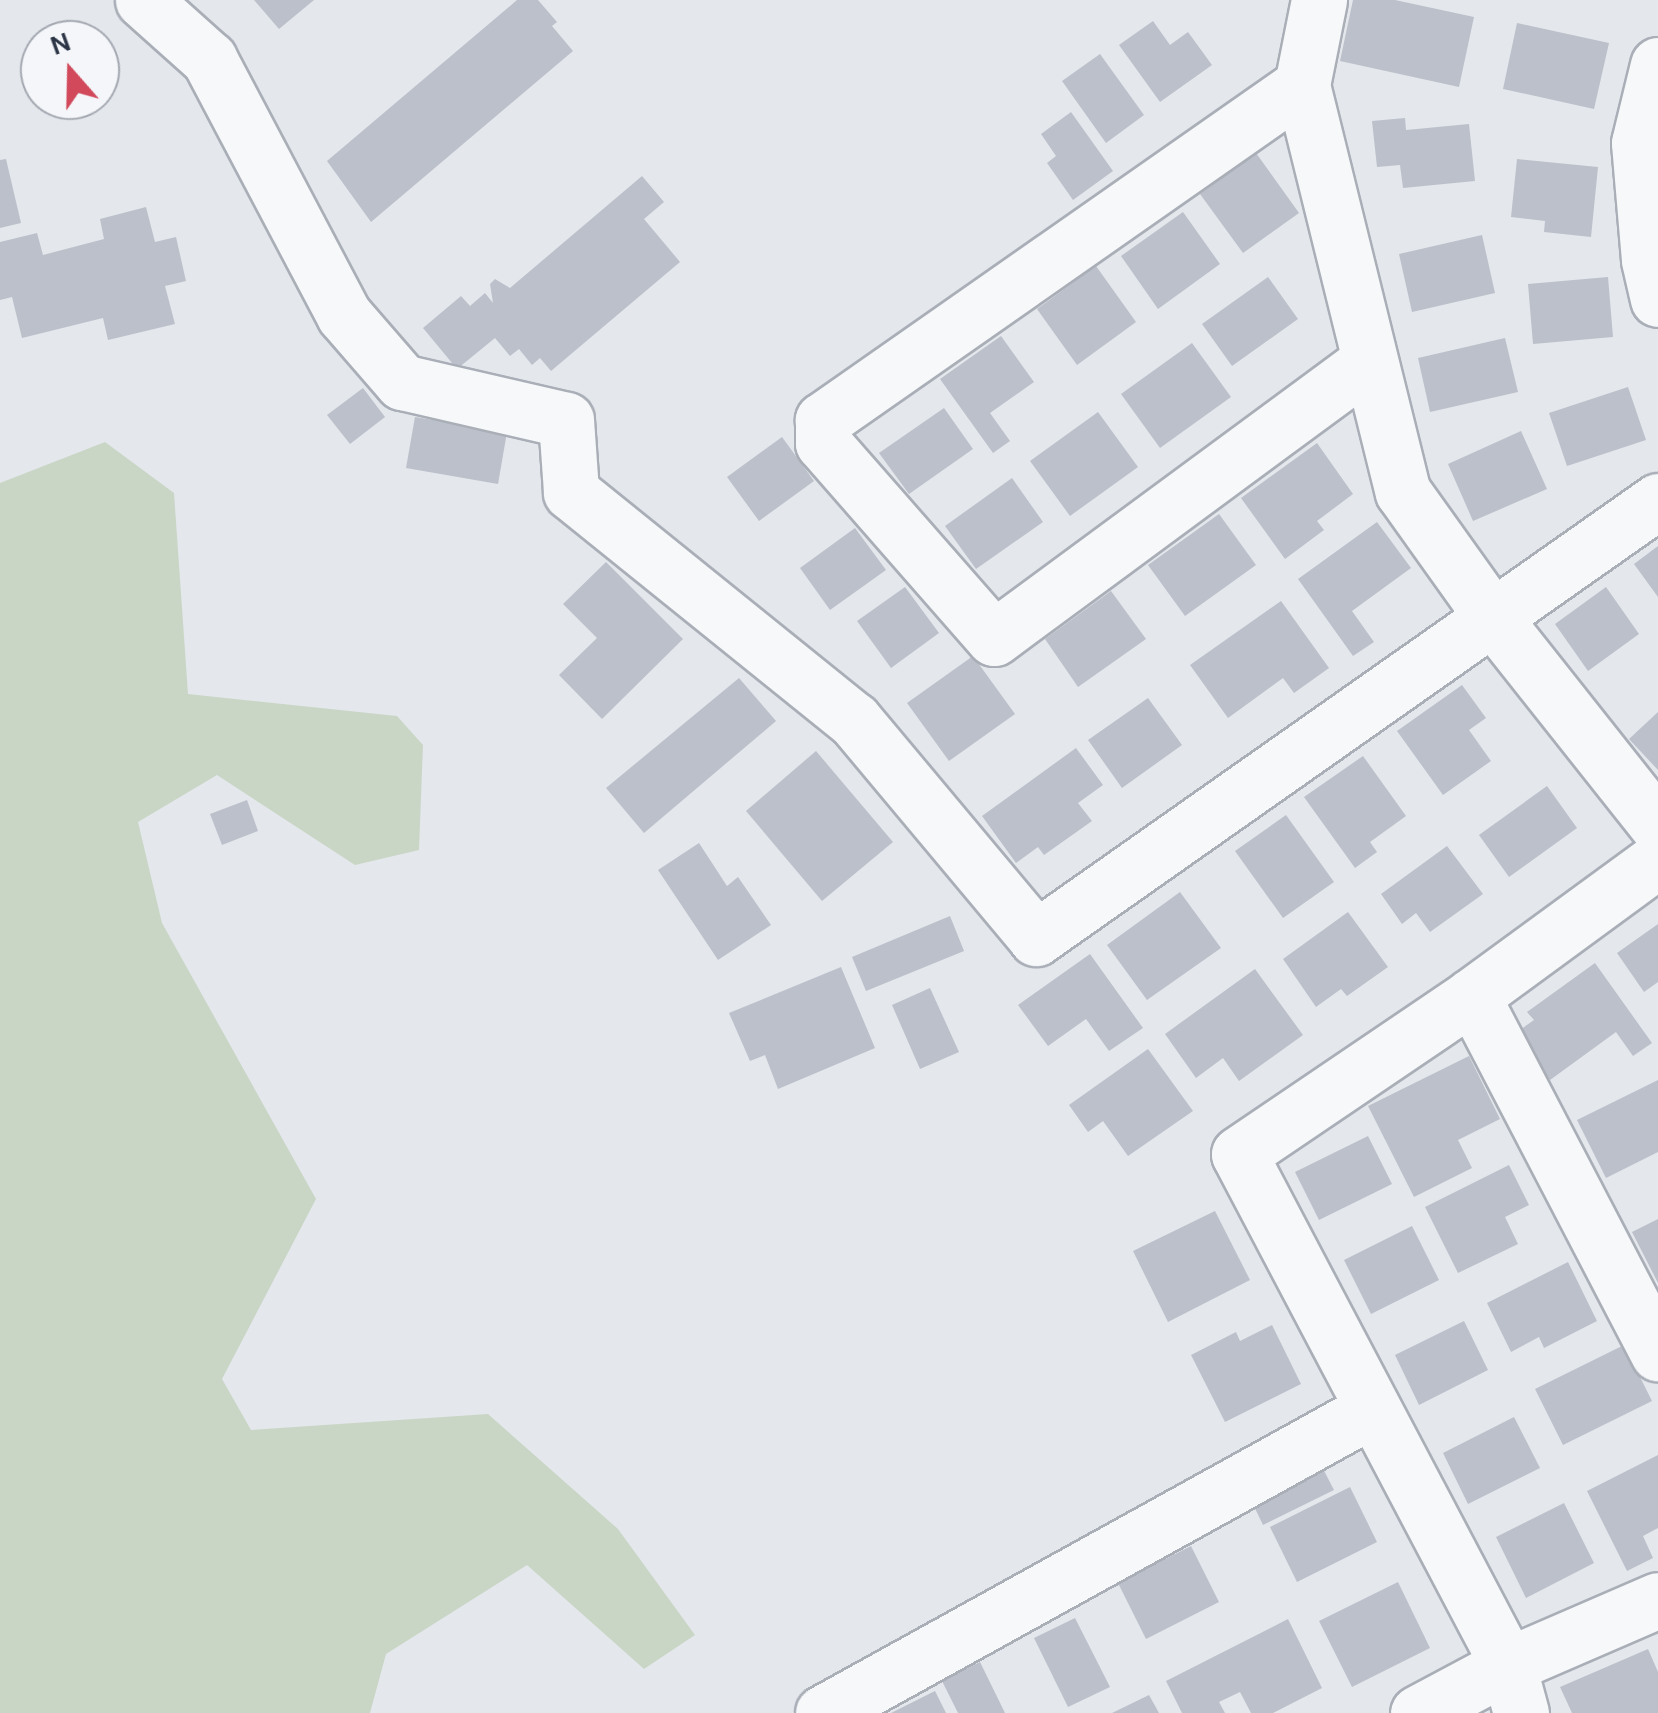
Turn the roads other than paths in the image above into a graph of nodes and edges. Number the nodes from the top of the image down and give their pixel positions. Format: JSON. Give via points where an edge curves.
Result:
{"nodes":[{"id":1,"x":142,"y":0,"type":"edge"},
{"id":2,"x":1319,"y":0,"type":"edge"},
{"id":3,"x":1658,"y":65,"type":"edge"},
{"id":4,"x":1302,"y":85,"type":"junction"},
{"id":5,"x":1658,"y":299,"type":"edge"},
{"id":6,"x":1367,"y":362,"type":"junction"},
{"id":7,"x":1658,"y":502,"type":"edge"},
{"id":8,"x":1493,"y":618,"type":"junction"},
{"id":9,"x":1658,"y":826,"type":"edge"},
{"id":10,"x":1658,"y":860,"type":"edge"},
{"id":11,"x":1472,"y":996,"type":"junction"},
{"id":12,"x":1658,"y":1354,"type":"edge"},
{"id":13,"x":1373,"y":1409,"type":"junction"},
{"id":14,"x":1658,"y":1600,"type":"edge"},
{"id":15,"x":1514,"y":1689,"type":"edge"},
{"id":16,"x":823,"y":1713,"type":"edge"},
{"id":17,"x":1418,"y":1713,"type":"edge"}],
"edges":[{"from":1,"to":8,"type":"street","via":[[209,60],[344,315],[402,382],[566,420],[571,492],[854,720],[1036,938]]},
{"from":2,"to":4,"type":"street"},
{"from":3,"to":5,"type":"street","via":[[1638,144]]},
{"from":4,"to":6,"type":"street"},
{"from":4,"to":6,"type":"street","via":[[823,420],[824,443],[994,638]]},
{"from":6,"to":8,"type":"street","via":[[1403,492]]},
{"from":7,"to":8,"type":"street"},
{"from":8,"to":9,"type":"street"},
{"from":10,"to":11,"type":"street"},
{"from":11,"to":12,"type":"street"},
{"from":11,"to":13,"type":"street","via":[[1239,1154]]},
{"from":13,"to":15,"type":"street"},
{"from":13,"to":16,"type":"street"},
{"from":14,"to":15,"type":"street"},
{"from":15,"to":17,"type":"street"}]}
